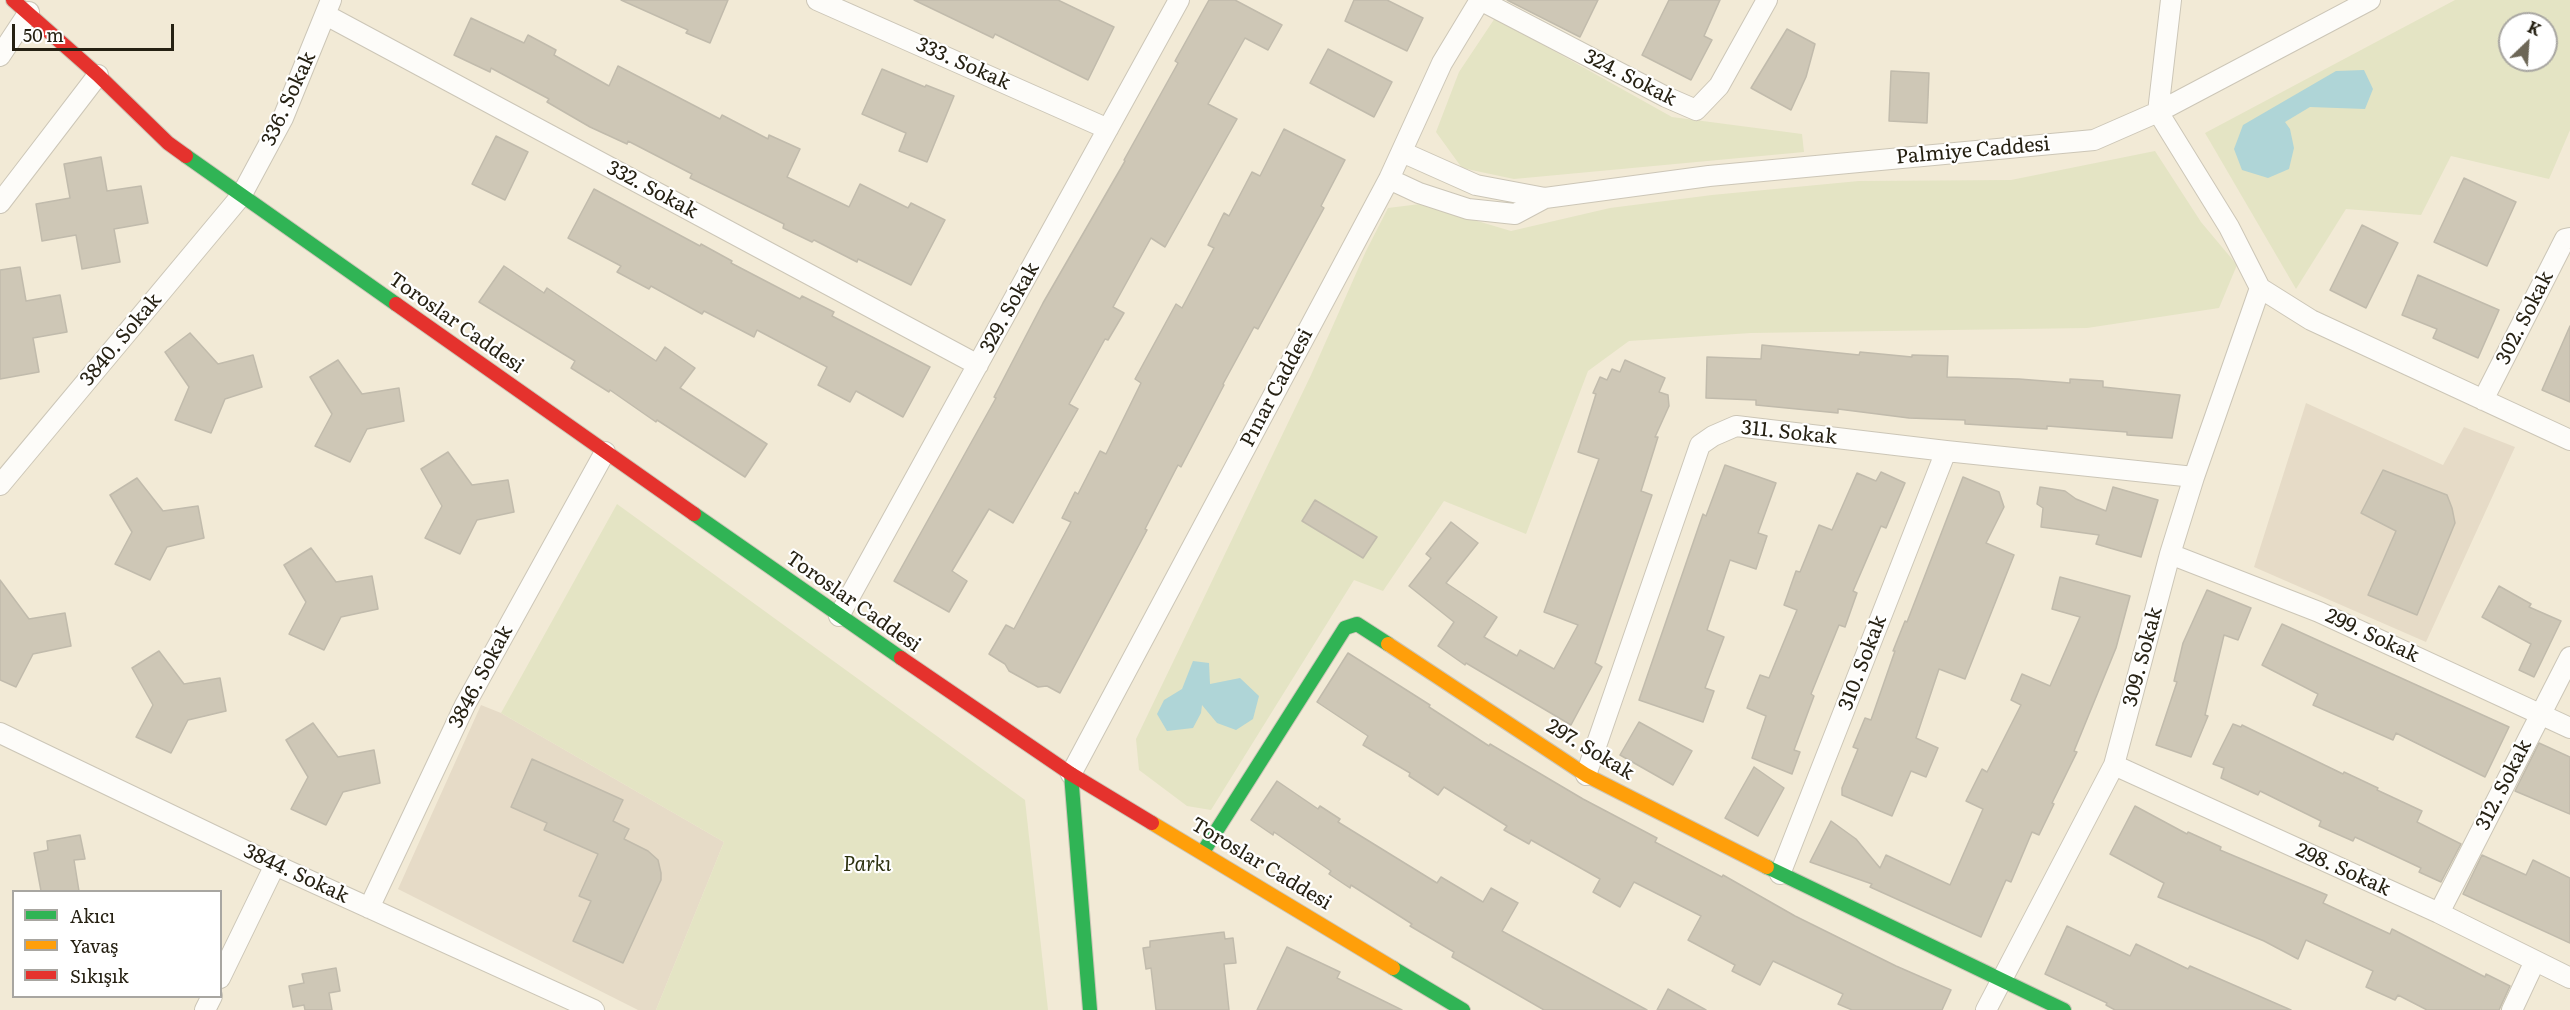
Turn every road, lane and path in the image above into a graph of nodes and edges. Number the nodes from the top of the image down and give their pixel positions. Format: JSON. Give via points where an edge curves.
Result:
{"nodes":[{"id":1,"x":14,"y":0,"type":"edge"},
{"id":2,"x":817,"y":0,"type":"edge"},
{"id":3,"x":1179,"y":0,"type":"edge"},
{"id":4,"x":1480,"y":0,"type":"edge"},
{"id":5,"x":1767,"y":0,"type":"edge"},
{"id":6,"x":2171,"y":0,"type":"edge"},
{"id":7,"x":2370,"y":0,"type":"edge"},
{"id":8,"x":329,"y":8,"type":"edge"},
{"id":9,"x":29,"y":12,"type":"junction"},
{"id":10,"x":0,"y":56,"type":"edge"},
{"id":11,"x":98,"y":75,"type":"junction"},
{"id":12,"x":2158,"y":112,"type":"junction"},
{"id":13,"x":1108,"y":129,"type":"junction"},
{"id":14,"x":186,"y":137,"type":"dead end"},
{"id":15,"x":1402,"y":152,"type":"junction"},
{"id":16,"x":1389,"y":179,"type":"junction"},
{"id":17,"x":241,"y":196,"type":"junction"},
{"id":18,"x":1545,"y":198,"type":"junction"},
{"id":19,"x":0,"y":203,"type":"edge"},
{"id":20,"x":2570,"y":238,"type":"edge"},
{"id":21,"x":2260,"y":288,"type":"junction"},
{"id":22,"x":978,"y":365,"type":"junction"},
{"id":23,"x":2483,"y":400,"type":"junction"},
{"id":24,"x":2570,"y":440,"type":"edge"},
{"id":25,"x":1946,"y":451,"type":"junction"},
{"id":26,"x":605,"y":452,"type":"junction"},
{"id":27,"x":2194,"y":477,"type":"junction"},
{"id":28,"x":0,"y":485,"type":"edge"},
{"id":29,"x":2170,"y":554,"type":"junction"},
{"id":30,"x":839,"y":616,"type":"junction"},
{"id":31,"x":2570,"y":657,"type":"edge"},
{"id":32,"x":2541,"y":714,"type":"junction"},
{"id":33,"x":2570,"y":728,"type":"edge"},
{"id":34,"x":0,"y":733,"type":"edge"},
{"id":35,"x":2114,"y":765,"type":"junction"},
{"id":36,"x":1071,"y":774,"type":"junction"},
{"id":37,"x":1586,"y":775,"type":"junction"},
{"id":38,"x":1203,"y":852,"type":"junction"},
{"id":39,"x":275,"y":865,"type":"junction"},
{"id":40,"x":1780,"y":874,"type":"junction"},
{"id":41,"x":369,"y":908,"type":"junction"},
{"id":42,"x":2439,"y":914,"type":"junction"},
{"id":43,"x":2535,"y":961,"type":"junction"},
{"id":44,"x":222,"y":974,"type":"edge"},
{"id":45,"x":2570,"y":978,"type":"edge"},
{"id":46,"x":2002,"y":981,"type":"junction"},
{"id":47,"x":594,"y":1010,"type":"edge"},
{"id":48,"x":1090,"y":1010,"type":"edge"},
{"id":49,"x":1463,"y":1010,"type":"edge"},
{"id":50,"x":1986,"y":1010,"type":"edge"},
{"id":51,"x":2064,"y":1010,"type":"edge"},
{"id":52,"x":2512,"y":1010,"type":"edge"}],
"edges":[{"from":1,"to":9,"type":"main road","name":"Toroslar Caddesi"},
{"from":2,"to":13,"type":"street","name":"333. Sokak"},
{"from":3,"to":13,"type":"street","name":"329. Sokak"},
{"from":4,"to":5,"type":"street","name":"324. Sokak","via":[[1696,110],[1719,86]]},
{"from":4,"to":15,"type":"street","name":"Pınar Caddesi","via":[[1442,63]]},
{"from":6,"to":12,"type":"street"},
{"from":7,"to":12,"type":"street","name":"Palmiye Caddesi"},
{"from":8,"to":17,"type":"street","name":"336. Sokak","via":[[283,118]]},
{"from":8,"to":22,"type":"street","name":"332. Sokak"},
{"from":9,"to":10,"type":"street"},
{"from":9,"to":11,"type":"main road","name":"Toroslar Caddesi"},
{"from":11,"to":17,"type":"main road","name":"Toroslar Caddesi","via":[[168,143]]},
{"from":11,"to":19,"type":"street"},
{"from":12,"to":18,"type":"street","name":"Palmiye Caddesi","via":[[2094,140],[1709,176]]},
{"from":12,"to":21,"type":"street","via":[[2229,226]]},
{"from":13,"to":22,"type":"street","name":"329. Sokak"},
{"from":14,"to":17,"type":"main road","name":"Toroslar Caddesi"},
{"from":15,"to":16,"type":"street","name":"Pınar Caddesi"},
{"from":15,"to":18,"type":"street","name":"Palmiye Caddesi","via":[[1476,185]]},
{"from":16,"to":18,"type":"street","name":"Palmiye Caddesi","via":[[1468,209],[1515,214]]},
{"from":16,"to":36,"type":"street","name":"Pınar Caddesi"},
{"from":17,"to":26,"type":"main road","name":"Toroslar Caddesi"},
{"from":17,"to":28,"type":"street","name":"3840. Sokak"},
{"from":20,"to":23,"type":"street","name":"302. Sokak","via":[[2565,239]]},
{"from":21,"to":23,"type":"street","via":[[2311,320]]},
{"from":21,"to":27,"type":"street","name":"309. Sokak"},
{"from":22,"to":30,"type":"street","name":"329. Sokak"},
{"from":23,"to":24,"type":"street"},
{"from":25,"to":27,"type":"street","name":"311. Sokak"},
{"from":25,"to":37,"type":"street","name":"311. Sokak","via":[[1736,426],[1700,445]]},
{"from":25,"to":40,"type":"street","name":"310. Sokak"},
{"from":26,"to":30,"type":"main road","name":"Toroslar Caddesi"},
{"from":26,"to":41,"type":"street","name":"3846. Sokak","via":[[465,705]]},
{"from":27,"to":29,"type":"street","name":"309. Sokak"},
{"from":29,"to":32,"type":"street","name":"299. Sokak","via":[[2319,612]]},
{"from":29,"to":35,"type":"street","name":"309. Sokak"},
{"from":30,"to":36,"type":"main road","name":"Toroslar Caddesi"},
{"from":31,"to":32,"type":"street","name":"312. Sokak"},
{"from":32,"to":33,"type":"street","name":"299. Sokak"},
{"from":32,"to":42,"type":"street","name":"312. Sokak"},
{"from":34,"to":39,"type":"street","name":"3844. Sokak"},
{"from":35,"to":42,"type":"street","name":"298. Sokak"},
{"from":35,"to":46,"type":"street","name":"309. Sokak"},
{"from":36,"to":38,"type":"main road","name":"Toroslar Caddesi"},
{"from":36,"to":48,"type":"main road"},
{"from":37,"to":38,"type":"main road","name":"297. Sokak","via":[[1358,624],[1345,628],[1335,642]]},
{"from":37,"to":40,"type":"main road","name":"297. Sokak"},
{"from":38,"to":49,"type":"main road","name":"Toroslar Caddesi"},
{"from":39,"to":41,"type":"street","name":"3844. Sokak"},
{"from":39,"to":44,"type":"street"},
{"from":40,"to":46,"type":"main road","name":"297. Sokak"},
{"from":41,"to":47,"type":"street","name":"3844. Sokak"},
{"from":42,"to":43,"type":"street","name":"298. Sokak"},
{"from":43,"to":45,"type":"street","name":"298. Sokak"},
{"from":43,"to":52,"type":"street"},
{"from":46,"to":50,"type":"street","name":"309. Sokak"},
{"from":46,"to":51,"type":"main road","name":"297. Sokak"}]}
